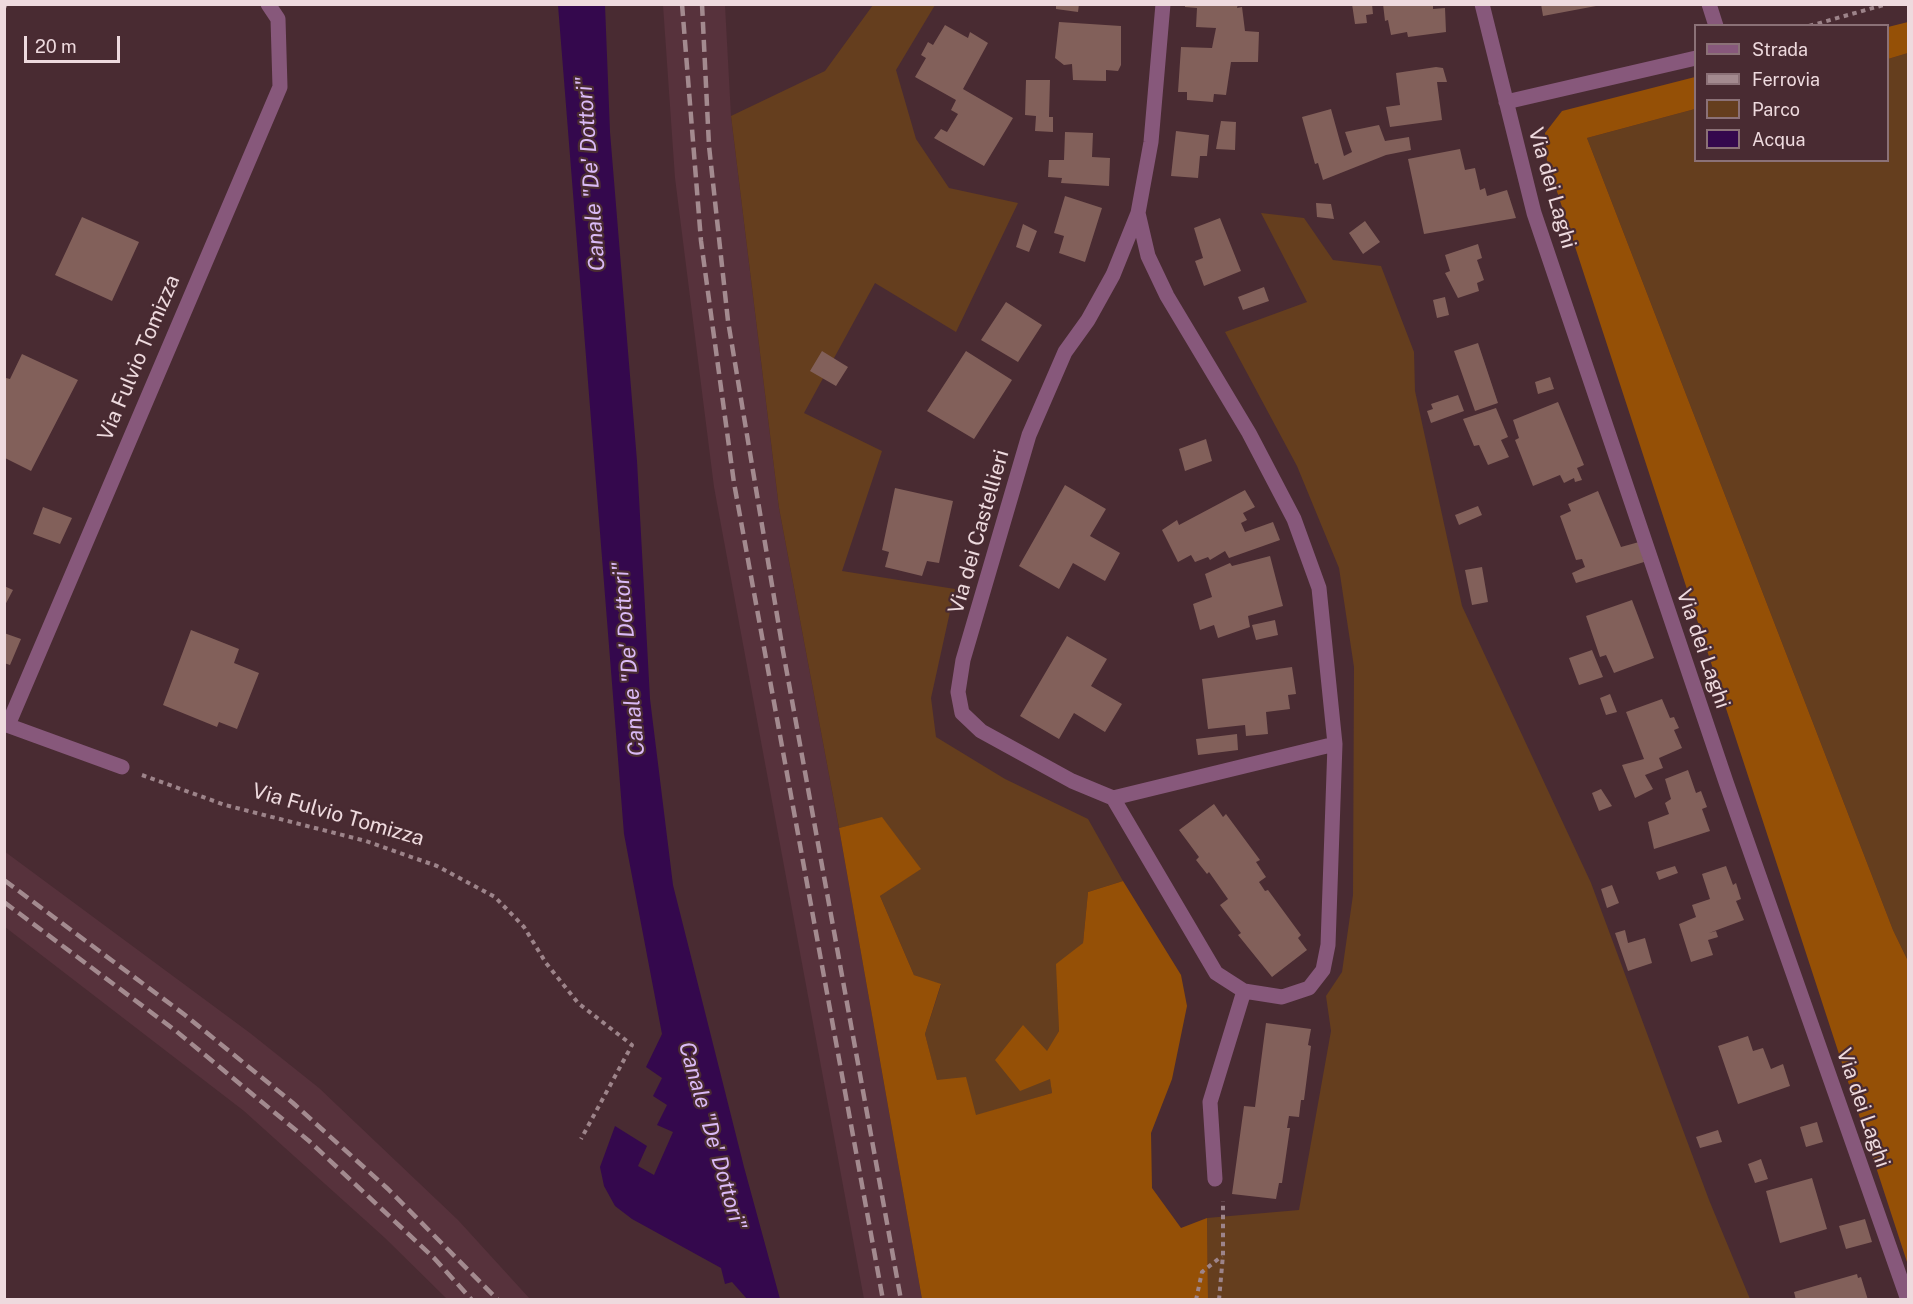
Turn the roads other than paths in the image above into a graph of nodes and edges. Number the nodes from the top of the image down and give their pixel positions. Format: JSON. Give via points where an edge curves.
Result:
{"nodes":[{"id":1,"x":268,"y":4,"type":"edge"},
{"id":2,"x":1162,"y":4,"type":"edge"},
{"id":3,"x":1482,"y":4,"type":"edge"},
{"id":4,"x":1710,"y":4,"type":"edge"},
{"id":5,"x":1715,"y":24,"type":"edge"},
{"id":6,"x":1694,"y":58,"type":"edge"},
{"id":7,"x":1506,"y":102,"type":"junction"},
{"id":8,"x":1138,"y":213,"type":"junction"},
{"id":9,"x":6,"y":725,"type":"edge"},
{"id":10,"x":1335,"y":744,"type":"junction"},
{"id":11,"x":122,"y":767,"type":"road end"},
{"id":12,"x":1113,"y":798,"type":"junction"},
{"id":13,"x":1244,"y":991,"type":"junction"},
{"id":14,"x":1215,"y":1179,"type":"road end"},
{"id":15,"x":1908,"y":1299,"type":"edge"}],
"edges":[{"from":1,"to":9,"type":"street","name":"Via Fulvio Tomizza","via":[[278,19],[279,87]]},
{"from":2,"to":8,"type":"street","name":"Via dei Castellieri","via":[[1151,142]]},
{"from":3,"to":7,"type":"street","name":"Via dei Laghi"},
{"from":4,"to":5,"type":"street"},
{"from":6,"to":7,"type":"street"},
{"from":7,"to":15,"type":"street","name":"Via dei Laghi","via":[[1538,224],[1726,782]]},
{"from":8,"to":10,"type":"street","name":"Via dei Castellieri","via":[[1148,256],[1167,296],[1249,433],[1294,519],[1319,588]]},
{"from":8,"to":12,"type":"street","name":"Via dei Castellieri","via":[[1113,275],[1065,352],[1029,435],[963,660],[958,692],[962,713],[981,731],[1072,782]]},
{"from":9,"to":11,"type":"street","name":"Via Fulvio Tomizza"},
{"from":10,"to":12,"type":"street"},
{"from":10,"to":13,"type":"street","name":"Via dei Castellieri","via":[[1328,945],[1323,970],[1309,988],[1282,997]]},
{"from":12,"to":13,"type":"street","name":"Via dei Castellieri","via":[[1216,973]]},
{"from":13,"to":14,"type":"street","via":[[1210,1102]]}]}
